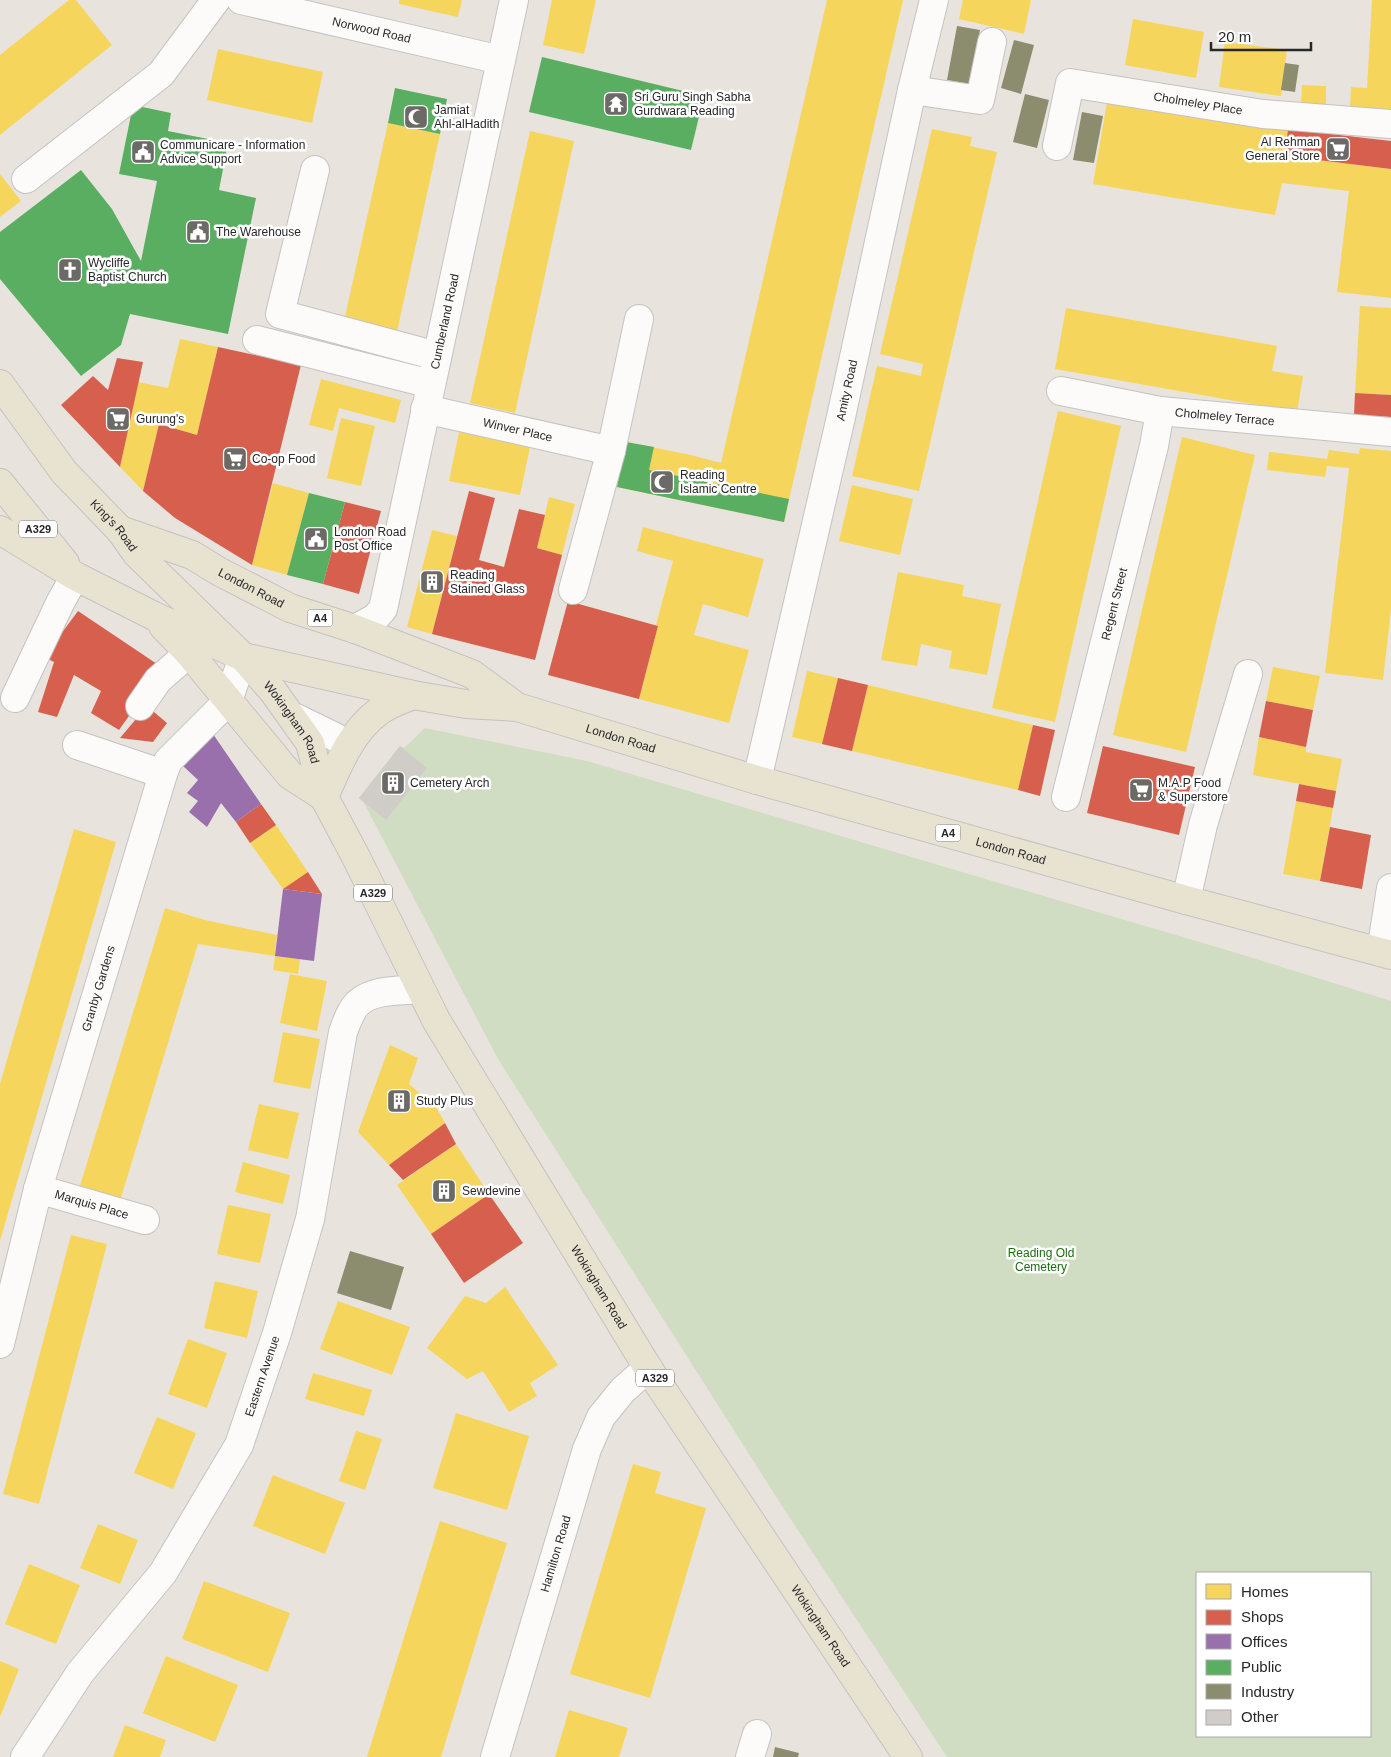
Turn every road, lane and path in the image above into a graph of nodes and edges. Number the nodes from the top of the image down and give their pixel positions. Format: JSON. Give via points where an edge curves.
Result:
{"nodes":[{"id":1,"x":216,"y":0,"type":"edge"},
{"id":2,"x":241,"y":0,"type":"edge"},
{"id":3,"x":514,"y":0,"type":"edge"},
{"id":4,"x":934,"y":0,"type":"edge"},
{"id":5,"x":992,"y":42,"type":"dead end"},
{"id":6,"x":501,"y":60,"type":"junction"},
{"id":7,"x":912,"y":90,"type":"junction"},
{"id":8,"x":1391,"y":124,"type":"edge"},
{"id":9,"x":1056,"y":146,"type":"dead end"},
{"id":10,"x":315,"y":170,"type":"dead end"},
{"id":11,"x":26,"y":179,"type":"dead end"},
{"id":12,"x":638,"y":319,"type":"dead end"},
{"id":13,"x":257,"y":340,"type":"dead end"},
{"id":14,"x":437,"y":356,"type":"junction"},
{"id":15,"x":0,"y":384,"type":"edge"},
{"id":16,"x":1060,"y":391,"type":"dead end"},
{"id":17,"x":428,"y":397,"type":"junction"},
{"id":18,"x":1160,"y":411,"type":"junction"},
{"id":19,"x":1391,"y":432,"type":"edge"},
{"id":20,"x":610,"y":451,"type":"junction"},
{"id":21,"x":0,"y":483,"type":"edge"},
{"id":22,"x":0,"y":530,"type":"edge"},
{"id":23,"x":120,"y":530,"type":"junction"},
{"id":24,"x":75,"y":576,"type":"junction"},
{"id":25,"x":573,"y":590,"type":"dead end"},
{"id":26,"x":154,"y":616,"type":"junction"},
{"id":27,"x":355,"y":629,"type":"junction"},
{"id":28,"x":188,"y":653,"type":"junction"},
{"id":29,"x":243,"y":657,"type":"junction"},
{"id":30,"x":1248,"y":674,"type":"dead end"},
{"id":31,"x":413,"y":695,"type":"junction"},
{"id":32,"x":15,"y":698,"type":"dead end"},
{"id":33,"x":228,"y":701,"type":"junction"},
{"id":34,"x":140,"y":706,"type":"dead end"},
{"id":35,"x":517,"y":708,"type":"junction"},
{"id":36,"x":292,"y":716,"type":"junction"},
{"id":37,"x":77,"y":745,"type":"dead end"},
{"id":38,"x":348,"y":746,"type":"junction"},
{"id":39,"x":163,"y":774,"type":"junction"},
{"id":40,"x":757,"y":780,"type":"junction"},
{"id":41,"x":324,"y":797,"type":"junction"},
{"id":42,"x":1066,"y":797,"type":"dead end"},
{"id":43,"x":1391,"y":888,"type":"edge"},
{"id":44,"x":1186,"y":900,"type":"junction"},
{"id":45,"x":1386,"y":954,"type":"edge"},
{"id":46,"x":420,"y":989,"type":"junction"},
{"id":47,"x":38,"y":1189,"type":"junction"},
{"id":48,"x":145,"y":1220,"type":"dead end"},
{"id":49,"x":0,"y":1344,"type":"edge"},
{"id":50,"x":648,"y":1368,"type":"junction"},
{"id":51,"x":25,"y":1757,"type":"edge"},
{"id":52,"x":495,"y":1757,"type":"edge"},
{"id":53,"x":908,"y":1757,"type":"edge"}],
"edges":[{"from":1,"to":11,"type":"street","via":[[161,74]]},
{"from":2,"to":6,"type":"street","name":"Norwood Road"},
{"from":3,"to":6,"type":"street","name":"Cumberland Road"},
{"from":4,"to":7,"type":"street","name":"Amity Road"},
{"from":5,"to":7,"type":"street","via":[[980,100]]},
{"from":6,"to":14,"type":"street","name":"Cumberland Road"},
{"from":7,"to":40,"type":"street","name":"Amity Road","via":[[842,417]]},
{"from":8,"to":9,"type":"street","name":"Cholmeley Place","via":[[1263,114],[1070,83]]},
{"from":10,"to":14,"type":"street","via":[[280,314]]},
{"from":12,"to":20,"type":"street"},
{"from":13,"to":17,"type":"street","name":"Winver Place"},
{"from":14,"to":17,"type":"street","name":"Cumberland Road"},
{"from":15,"to":23,"type":"main road","name":"King's Road","number":"A329","via":[[64,472]]},
{"from":16,"to":18,"type":"street","name":"Cholmeley Terrace"},
{"from":17,"to":20,"type":"street","name":"Winver Place"},
{"from":17,"to":27,"type":"street","name":"Cumberland Road","via":[[382,609],[375,618]]},
{"from":18,"to":19,"type":"street","name":"Cholmeley Terrace"},
{"from":18,"to":42,"type":"street","name":"Regent Street"},
{"from":20,"to":25,"type":"street"},
{"from":21,"to":24,"type":"main road","number":"A329"},
{"from":22,"to":24,"type":"main road","name":"London Road","number":"A4"},
{"from":23,"to":27,"type":"main road","name":"London Road","number":"A4","via":[[192,556],[290,608]]},
{"from":23,"to":29,"type":"main road","name":"King's Road","number":"A329","via":[[137,554]]},
{"from":24,"to":26,"type":"main road","name":"London Road","number":"A4"},
{"from":24,"to":32,"type":"street"},
{"from":26,"to":28,"type":"main road","name":"London Road","number":"A329"},
{"from":26,"to":29,"type":"main road","name":"London Road","number":"A4"},
{"from":27,"to":35,"type":"main road","name":"London Road","number":"A4","via":[[472,674]]},
{"from":28,"to":33,"type":"main road","name":"London Road","number":"A329"},
{"from":28,"to":34,"type":"street","via":[[158,680]]},
{"from":29,"to":31,"type":"main road","name":"London Road","number":"A4"},
{"from":29,"to":33,"type":"street","name":"Granby Gardens"},
{"from":29,"to":36,"type":"main road","name":"Wokingham Road","number":"A329"},
{"from":30,"to":44,"type":"street","via":[[1203,826]]},
{"from":31,"to":35,"type":"main road","name":"London Road","number":"A4"},
{"from":31,"to":38,"type":"main road","via":[[380,711],[361,728]]},
{"from":33,"to":39,"type":"street","name":"Granby Gardens","via":[[168,761]]},
{"from":33,"to":41,"type":"main road","name":"Wokingham Road","number":"A329","via":[[290,775]]},
{"from":35,"to":40,"type":"main road","name":"London Road","number":"A4"},
{"from":36,"to":38,"type":"street"},
{"from":36,"to":41,"type":"main road","name":"Wokingham Road","number":"A329","via":[[310,742]]},
{"from":37,"to":39,"type":"street"},
{"from":38,"to":41,"type":"main road"},
{"from":39,"to":47,"type":"street","name":"Granby Gardens"},
{"from":40,"to":44,"type":"main road","name":"London Road","number":"A4"},
{"from":41,"to":46,"type":"main road","name":"Wokingham Road","number":"A329"},
{"from":43,"to":45,"type":"street"},
{"from":44,"to":45,"type":"main road","name":"London Road","number":"A4"},
{"from":46,"to":50,"type":"main road","name":"Wokingham Road","number":"A329"},
{"from":46,"to":51,"type":"street","name":"Eastern Avenue","via":[[375,994],[358,1002],[351,1012],[343,1032],[310,1219],[277,1333],[239,1445],[163,1573],[80,1674]]},
{"from":47,"to":48,"type":"street","name":"Marquis Place"},
{"from":47,"to":49,"type":"street","name":"Granby Gardens"},
{"from":50,"to":52,"type":"street","name":"Hamilton Road","via":[[623,1390],[601,1417],[587,1449]]},
{"from":50,"to":53,"type":"main road","name":"Wokingham Road","number":"A329"}]}
